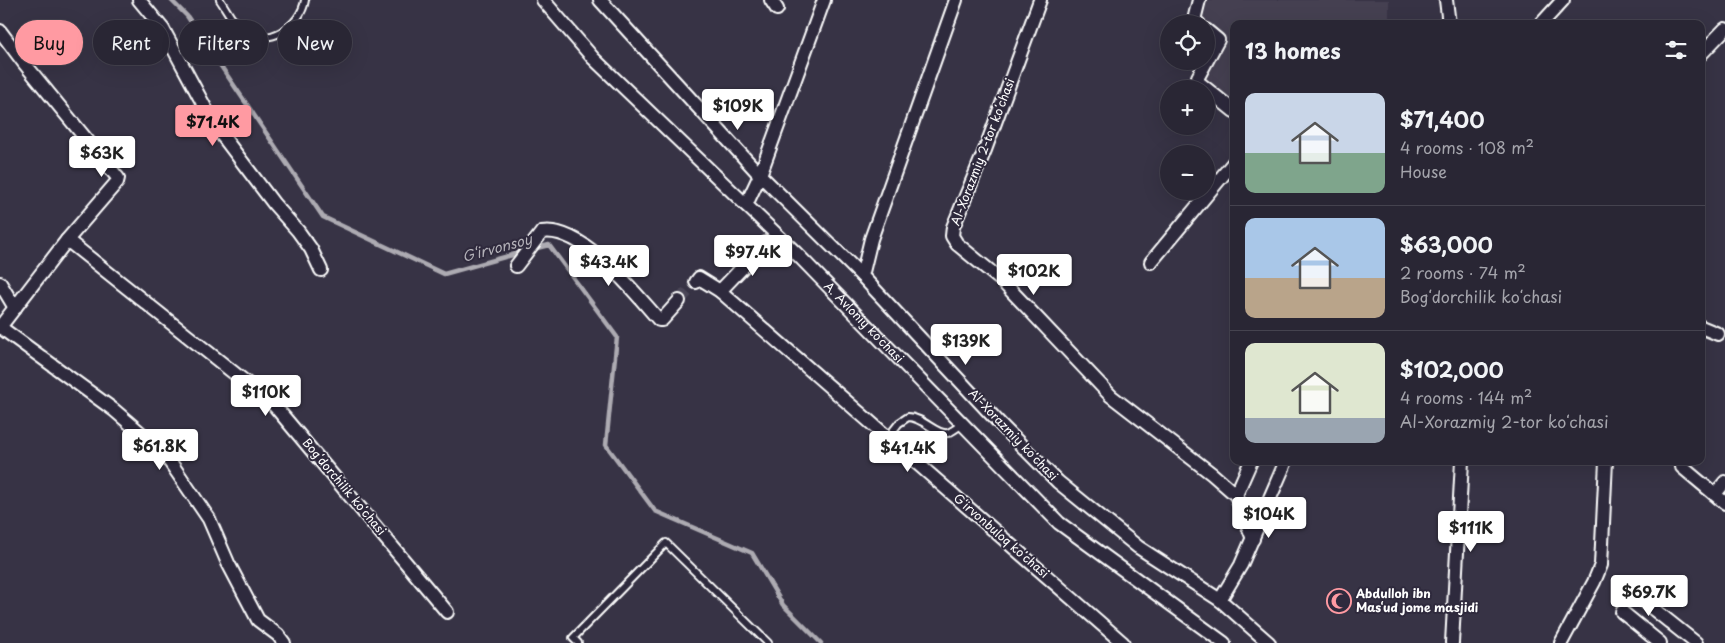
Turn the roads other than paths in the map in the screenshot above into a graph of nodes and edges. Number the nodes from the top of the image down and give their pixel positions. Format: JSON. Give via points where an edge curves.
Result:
{"nodes":[{"id":1,"x":139,"y":0,"type":"edge"},
{"id":2,"x":220,"y":0,"type":"edge"},
{"id":3,"x":305,"y":0,"type":"edge"},
{"id":4,"x":543,"y":0,"type":"edge"},
{"id":5,"x":600,"y":0,"type":"edge"},
{"id":6,"x":824,"y":0,"type":"edge"},
{"id":7,"x":956,"y":0,"type":"edge"},
{"id":8,"x":1040,"y":0,"type":"edge"},
{"id":9,"x":1199,"y":0,"type":"edge"},
{"id":10,"x":1446,"y":0,"type":"edge"},
{"id":11,"x":1563,"y":0,"type":"edge"},
{"id":12,"x":1195,"y":15,"type":"edge"},
{"id":13,"x":1448,"y":20,"type":"edge"},
{"id":14,"x":1545,"y":20,"type":"edge"},
{"id":15,"x":1725,"y":29,"type":"edge"},
{"id":16,"x":0,"y":30,"type":"edge"},
{"id":17,"x":1705,"y":50,"type":"edge"},
{"id":18,"x":1202,"y":70,"type":"edge"},
{"id":19,"x":1230,"y":108,"type":"edge"},
{"id":20,"x":1230,"y":167,"type":"edge"},
{"id":21,"x":760,"y":175,"type":"junction"},
{"id":22,"x":746,"y":204,"type":"junction"},
{"id":23,"x":67,"y":240,"type":"junction"},
{"id":24,"x":766,"y":243,"type":"dead end"},
{"id":25,"x":1150,"y":262,"type":"dead end"},
{"id":26,"x":516,"y":266,"type":"dead end"},
{"id":27,"x":321,"y":270,"type":"dead end"},
{"id":28,"x":862,"y":276,"type":"junction"},
{"id":29,"x":696,"y":282,"type":"dead end"},
{"id":30,"x":0,"y":283,"type":"edge"},
{"id":31,"x":720,"y":291,"type":"junction"},
{"id":32,"x":679,"y":301,"type":"tunnel mouth"},
{"id":33,"x":15,"y":308,"type":"junction"},
{"id":34,"x":0,"y":327,"type":"edge"},
{"id":35,"x":1705,"y":329,"type":"edge"},
{"id":36,"x":1718,"y":334,"type":"dead end"},
{"id":37,"x":962,"y":424,"type":"junction"},
{"id":38,"x":888,"y":437,"type":"junction"},
{"id":39,"x":1249,"y":465,"type":"edge"},
{"id":40,"x":1284,"y":465,"type":"edge"},
{"id":41,"x":1462,"y":465,"type":"edge"},
{"id":42,"x":1606,"y":465,"type":"edge"},
{"id":43,"x":1682,"y":467,"type":"dead end"},
{"id":44,"x":1725,"y":482,"type":"edge"},
{"id":45,"x":1715,"y":494,"type":"junction"},
{"id":46,"x":1236,"y":495,"type":"junction"},
{"id":47,"x":1725,"y":503,"type":"edge"},
{"id":48,"x":1254,"y":539,"type":"junction"},
{"id":49,"x":1636,"y":596,"type":"dead end"},
{"id":50,"x":1220,"y":600,"type":"junction"},
{"id":51,"x":447,"y":612,"type":"dead end"},
{"id":52,"x":1622,"y":612,"type":"dead end"},
{"id":53,"x":284,"y":643,"type":"edge"},
{"id":54,"x":578,"y":643,"type":"edge"},
{"id":55,"x":768,"y":643,"type":"edge"},
{"id":56,"x":1123,"y":643,"type":"edge"},
{"id":57,"x":1224,"y":643,"type":"edge"},
{"id":58,"x":1269,"y":643,"type":"edge"},
{"id":59,"x":1452,"y":643,"type":"edge"},
{"id":60,"x":1561,"y":643,"type":"edge"},
{"id":61,"x":1660,"y":643,"type":"edge"},
{"id":62,"x":1696,"y":643,"type":"edge"}],
"edges":[{"from":1,"to":27,"type":"street","via":[[163,29],[215,126],[298,231]]},
{"from":2,"to":3,"type":"lane","via":[[245,33],[262,37],[280,34],[294,24],[304,9]]},
{"from":4,"to":22,"type":"street","name":"A. Avloniy ko‘chasi","via":[[593,58]]},
{"from":5,"to":21,"type":"street","name":"Al-Xorazmiy koʻchasi"},
{"from":6,"to":21,"type":"street"},
{"from":7,"to":28,"type":"street","via":[[871,239]]},
{"from":8,"to":46,"type":"street","name":"Al-Xorazmiy 2-tor koʻchasi","via":[[985,150],[952,227],[952,236],[957,244],[1001,280],[1111,396]]},
{"from":9,"to":12,"type":"street"},
{"from":10,"to":13,"type":"street"},
{"from":11,"to":14,"type":"street"},
{"from":15,"to":17,"type":"street"},
{"from":16,"to":23,"type":"street","via":[[118,178]]},
{"from":18,"to":19,"type":"street","via":[[1198,82]]},
{"from":20,"to":25,"type":"street"},
{"from":21,"to":22,"type":"street"},
{"from":21,"to":28,"type":"street","name":"Al-Xorazmiy koʻchasi"},
{"from":22,"to":37,"type":"street","name":"A. Avloniy ko‘chasi"},
{"from":23,"to":33,"type":"street"},
{"from":23,"to":51,"type":"street","name":"Bogʻdorchilik koʻchasi","via":[[273,404]]},
{"from":24,"to":31,"type":"street"},
{"from":26,"to":32,"type":"street","via":[[542,232],[553,232],[594,252],[659,320]]},
{"from":28,"to":50,"type":"street","name":"Al-Xorazmiy koʻchasi","via":[[1058,482],[1138,547]]},
{"from":29,"to":31,"type":"street","name":"Gʻirvonbuloq koʻchasi","via":[[699,278],[705,280]]},
{"from":30,"to":33,"type":"street"},
{"from":31,"to":38,"type":"street","name":"Gʻirvonbuloq koʻchasi"},
{"from":33,"to":34,"type":"street"},
{"from":34,"to":53,"type":"street","via":[[114,410],[164,453],[209,519],[258,620]]},
{"from":35,"to":36,"type":"street"},
{"from":37,"to":38,"type":"lane","via":[[948,433],[941,433],[923,420],[908,417]]},
{"from":37,"to":57,"type":"street","name":"A. Avloniy ko‘chasi","via":[[1059,524]]},
{"from":38,"to":56,"type":"street","name":"Gʻirvonbuloq koʻchasi"},
{"from":39,"to":46,"type":"street"},
{"from":40,"to":48,"type":"street"},
{"from":41,"to":59,"type":"street"},
{"from":42,"to":60,"type":"street","via":[[1602,565]]},
{"from":43,"to":45,"type":"street"},
{"from":44,"to":45,"type":"street"},
{"from":45,"to":47,"type":"street"},
{"from":46,"to":48,"type":"street","name":"Al-Xorazmiy 2-tor koʻchasi"},
{"from":48,"to":50,"type":"street"},
{"from":49,"to":62,"type":"street"},
{"from":50,"to":58,"type":"street","name":"Al-Xorazmiy koʻchasi"},
{"from":52,"to":61,"type":"street"},
{"from":54,"to":55,"type":"lane","via":[[573,638],[666,543]]}]}
